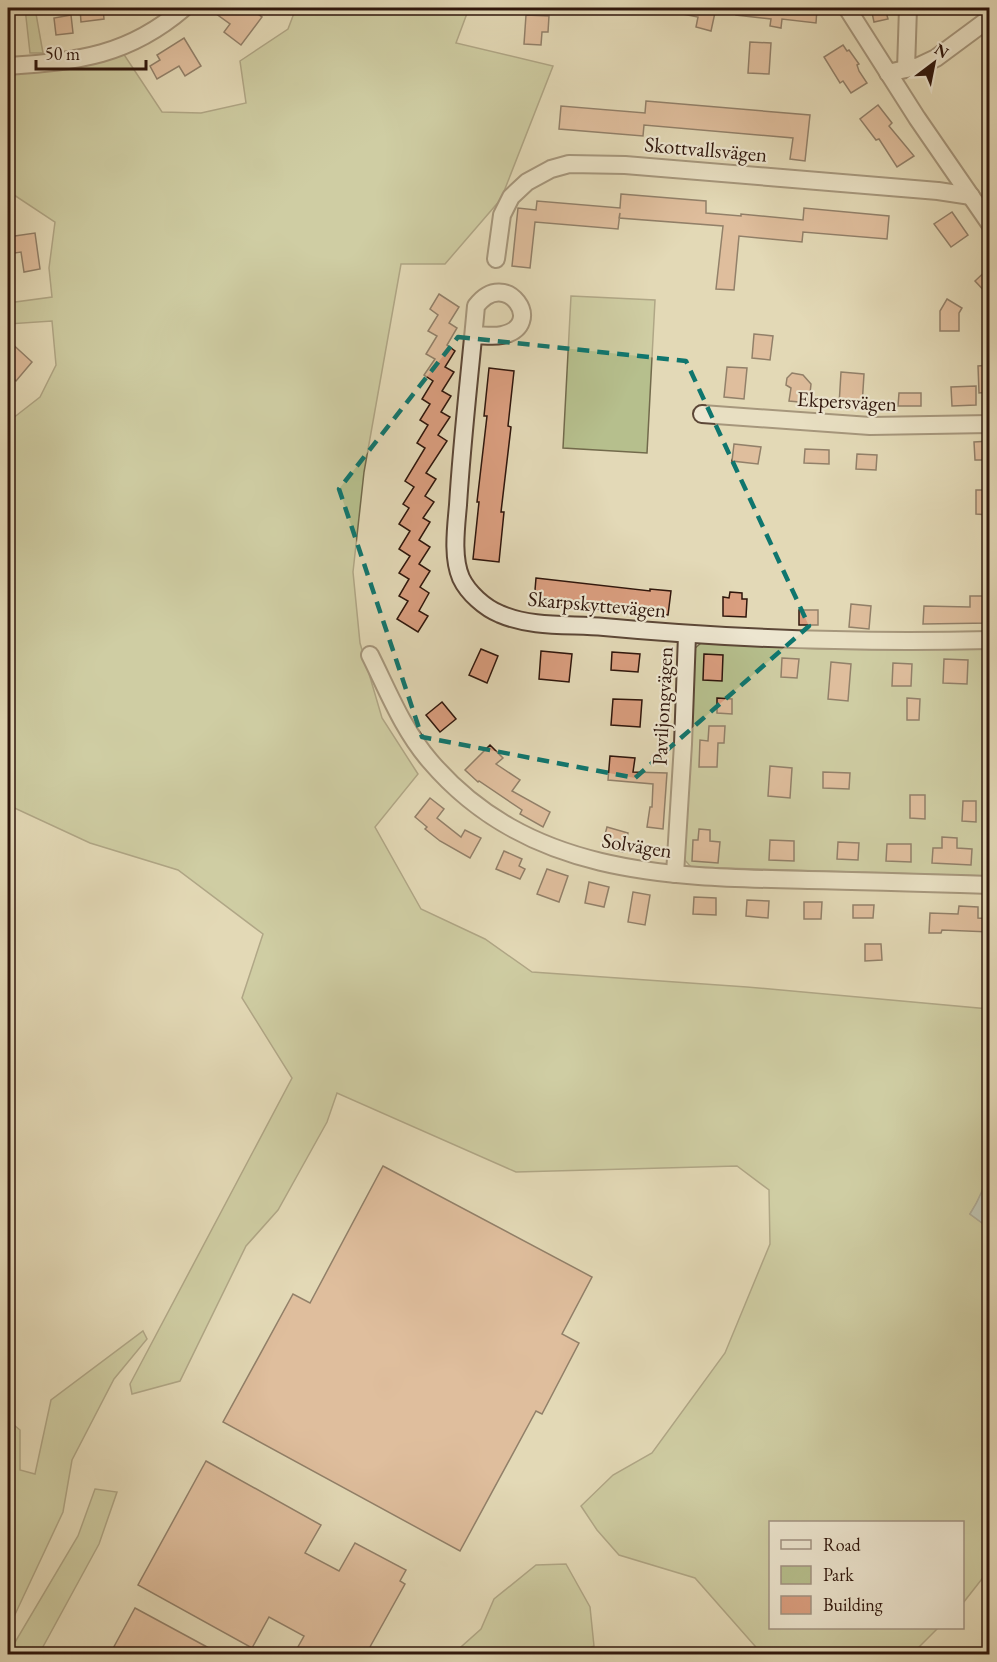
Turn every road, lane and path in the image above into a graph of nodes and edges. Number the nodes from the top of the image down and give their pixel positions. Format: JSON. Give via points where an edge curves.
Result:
{"nodes":[{"id":1,"x":184,"y":8,"type":"edge"},
{"id":2,"x":847,"y":8,"type":"edge"},
{"id":3,"x":908,"y":8,"type":"edge"},
{"id":4,"x":990,"y":18,"type":"edge"},
{"id":5,"x":8,"y":66,"type":"edge"},
{"id":6,"x":906,"y":69,"type":"junction"},
{"id":7,"x":888,"y":73,"type":"junction"},
{"id":8,"x":971,"y":196,"type":"junction"},
{"id":9,"x":990,"y":224,"type":"edge"},
{"id":10,"x":496,"y":259,"type":"dead end"},
{"id":11,"x":474,"y":335,"type":"dead end"},
{"id":12,"x":702,"y":414,"type":"dead end"},
{"id":13,"x":990,"y":424,"type":"edge"},
{"id":14,"x":687,"y":635,"type":"junction"},
{"id":15,"x":990,"y":640,"type":"edge"},
{"id":16,"x":370,"y":655,"type":"dead end"},
{"id":17,"x":675,"y":874,"type":"junction"},
{"id":18,"x":990,"y":885,"type":"edge"}],
"edges":[{"from":1,"to":5,"type":"street","via":[[148,35],[109,51],[51,63]]},
{"from":2,"to":7,"type":"street"},
{"from":3,"to":6,"type":"street"},
{"from":4,"to":6,"type":"street","via":[[948,51]]},
{"from":6,"to":7,"type":"street"},
{"from":7,"to":8,"type":"street"},
{"from":8,"to":9,"type":"street"},
{"from":8,"to":10,"type":"street","name":"Skottvallsvägen","via":[[625,165],[569,164],[527,182],[512,197],[502,215]]},
{"from":11,"to":14,"type":"street","name":"Skarpskyttevägen","via":[[456,528],[457,563],[464,584],[486,606],[517,620]]},
{"from":12,"to":13,"type":"street","name":"Ekpersvägen","via":[[870,426]]},
{"from":14,"to":15,"type":"street","name":"Skarpskyttevägen","via":[[889,643]]},
{"from":14,"to":17,"type":"street","name":"Paviljongvägen"},
{"from":16,"to":17,"type":"street","name":"Solvägen","via":[[400,717],[429,760],[495,819],[593,862]]},
{"from":17,"to":18,"type":"street","name":"Solvägen"}]}
